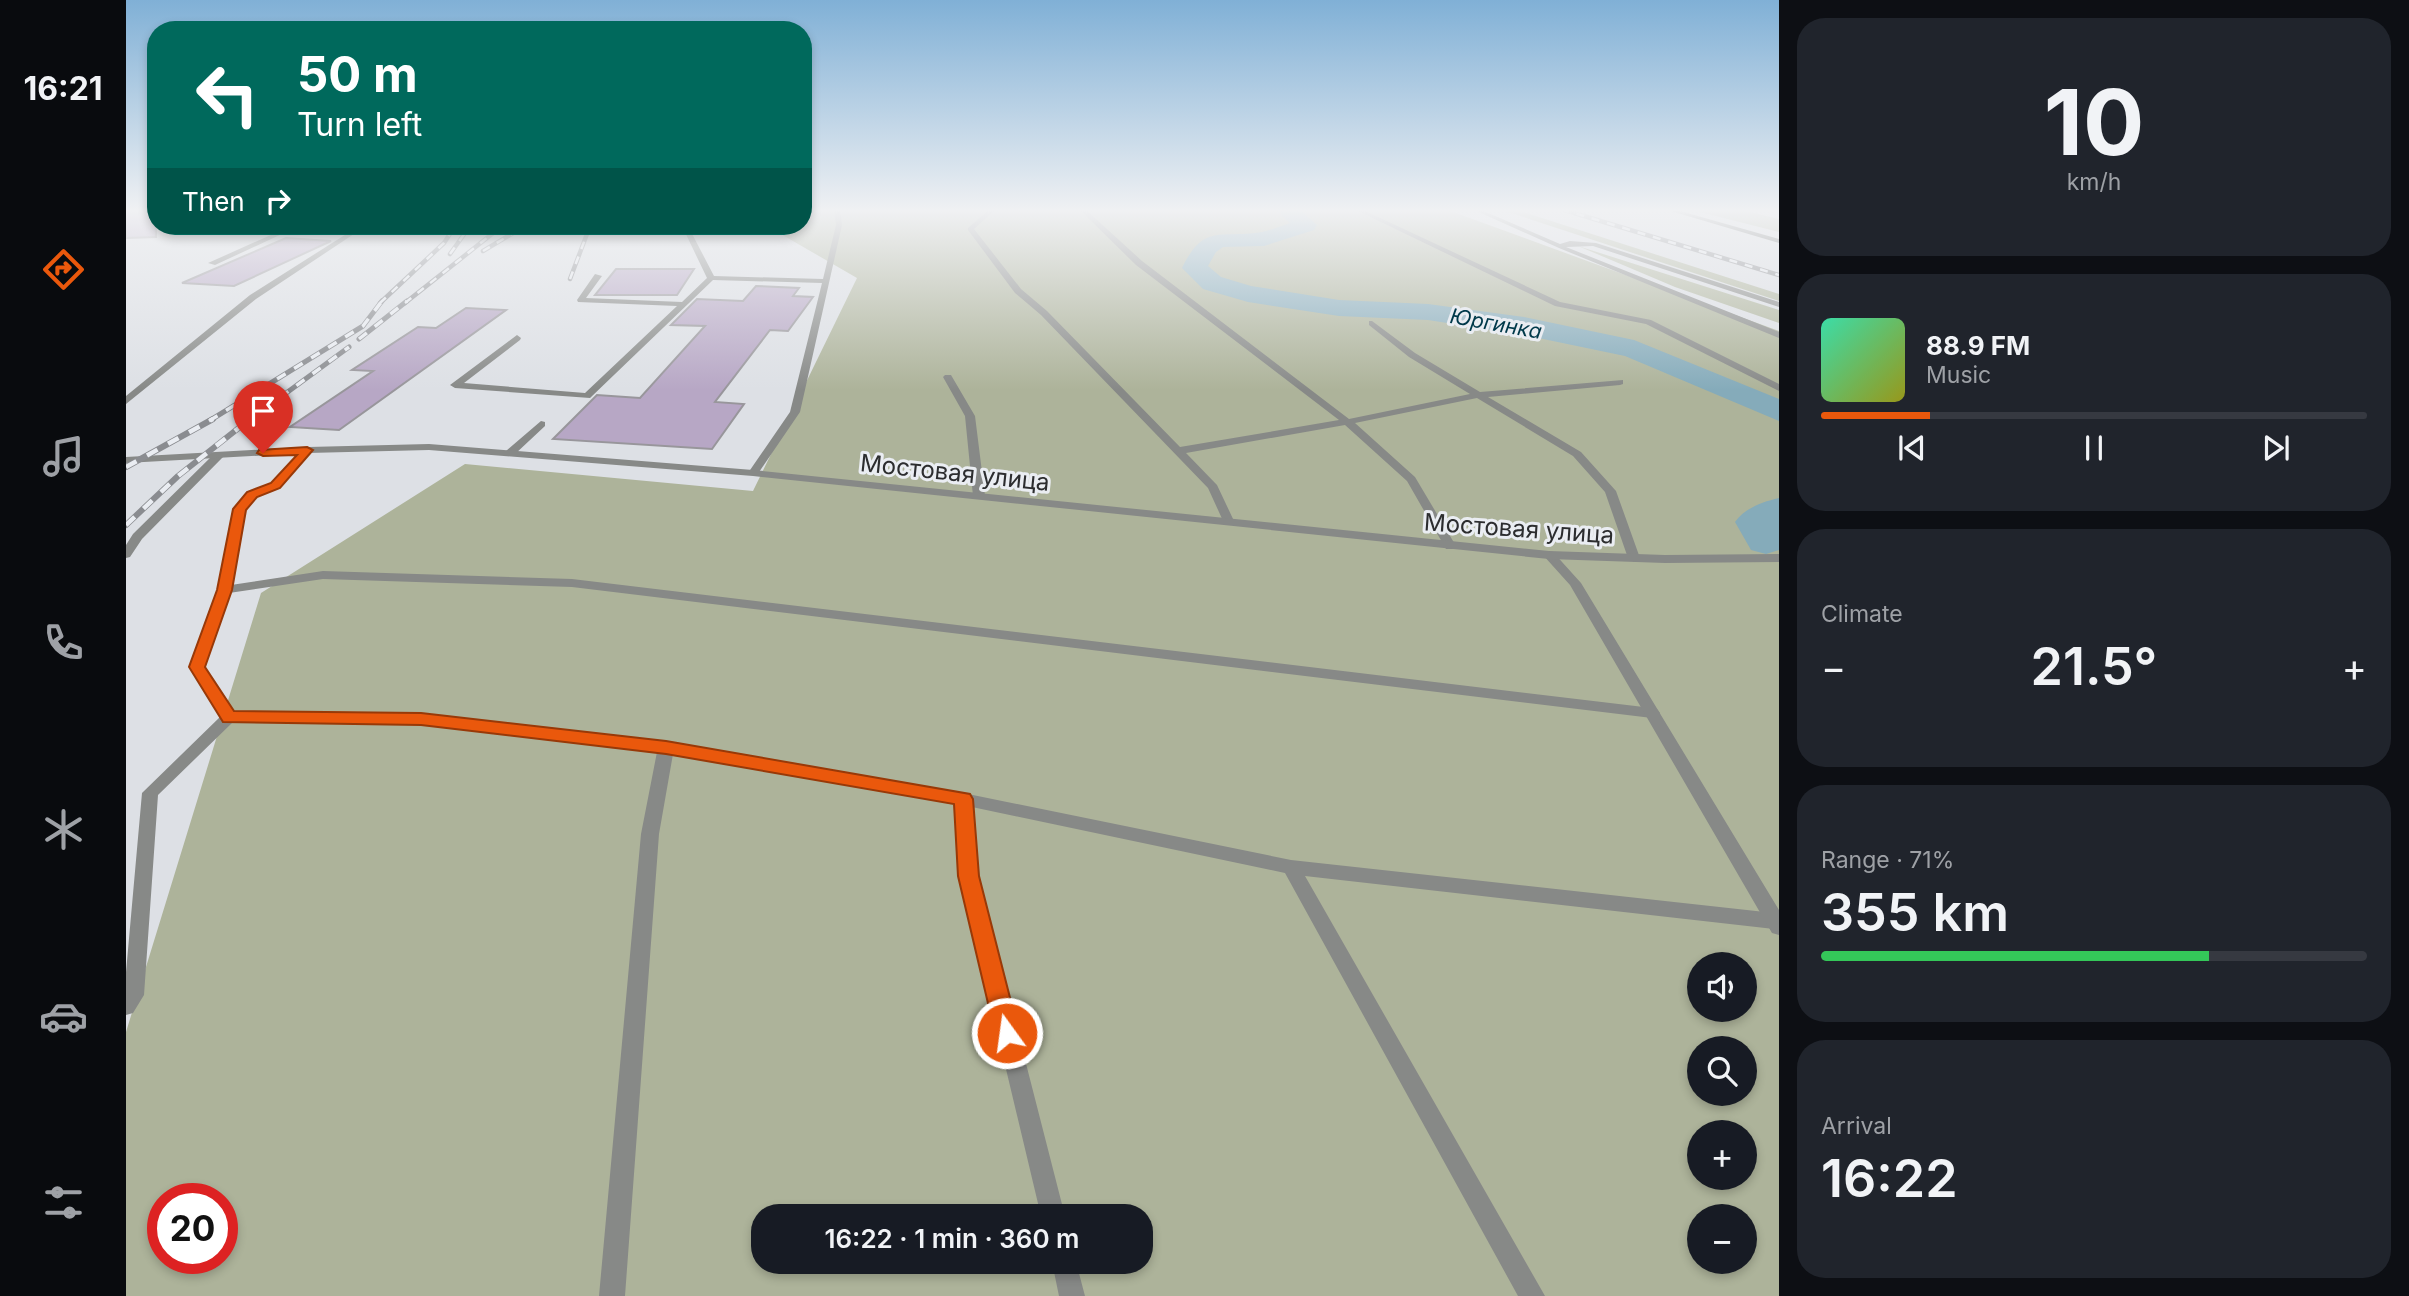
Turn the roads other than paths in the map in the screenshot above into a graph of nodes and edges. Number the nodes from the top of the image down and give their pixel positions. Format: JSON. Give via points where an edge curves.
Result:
{"nodes":[{"id":1,"x":296,"y":269,"type":"edge"},
{"id":2,"x":707,"y":269,"type":"edge"},
{"id":3,"x":829,"y":269,"type":"edge"},
{"id":4,"x":1001,"y":269,"type":"edge"},
{"id":5,"x":1147,"y":269,"type":"edge"},
{"id":6,"x":1485,"y":269,"type":"edge"},
{"id":7,"x":1617,"y":269,"type":"edge"},
{"id":8,"x":1671,"y":269,"type":"edge"},
{"id":9,"x":598,"y":276,"type":"dead end"},
{"id":10,"x":711,"y":278,"type":"junction"},
{"id":11,"x":826,"y":281,"type":"junction"},
{"id":12,"x":684,"y":304,"type":"junction"},
{"id":13,"x":1779,"y":305,"type":"edge"},
{"id":14,"x":1372,"y":323,"type":"dead end"},
{"id":15,"x":1779,"y":335,"type":"edge"},
{"id":16,"x":517,"y":338,"type":"dead end"},
{"id":17,"x":948,"y":377,"type":"dead end"},
{"id":18,"x":1620,"y":382,"type":"dead end"},
{"id":19,"x":1779,"y":388,"type":"edge"},
{"id":20,"x":1478,"y":395,"type":"junction"},
{"id":21,"x":126,"y":401,"type":"edge"},
{"id":22,"x":1347,"y":422,"type":"junction"},
{"id":23,"x":541,"y":424,"type":"dead end"},
{"id":24,"x":307,"y":450,"type":"junction"},
{"id":25,"x":1178,"y":451,"type":"junction"},
{"id":26,"x":510,"y":453,"type":"junction"},
{"id":27,"x":219,"y":455,"type":"junction"},
{"id":28,"x":126,"y":460,"type":"edge"},
{"id":29,"x":753,"y":473,"type":"junction"},
{"id":30,"x":979,"y":496,"type":"junction"},
{"id":31,"x":1228,"y":521,"type":"junction"},
{"id":32,"x":1450,"y":546,"type":"junction"},
{"id":33,"x":126,"y":554,"type":"edge"},
{"id":34,"x":1549,"y":555,"type":"junction"},
{"id":35,"x":1634,"y":558,"type":"junction"},
{"id":36,"x":1779,"y":558,"type":"edge"},
{"id":37,"x":225,"y":590,"type":"junction"},
{"id":38,"x":1652,"y":713,"type":"junction"},
{"id":39,"x":229,"y":717,"type":"junction"},
{"id":40,"x":666,"y":747,"type":"junction"},
{"id":41,"x":963,"y":799,"type":"junction"},
{"id":42,"x":1291,"y":867,"type":"junction"},
{"id":43,"x":1777,"y":924,"type":"edge"},
{"id":44,"x":126,"y":1006,"type":"edge"},
{"id":45,"x":1049,"y":1204,"type":"edge"},
{"id":46,"x":1067,"y":1274,"type":"edge"},
{"id":47,"x":612,"y":1296,"type":"edge"},
{"id":48,"x":1072,"y":1296,"type":"edge"},
{"id":49,"x":1532,"y":1296,"type":"edge"}],
"edges":[{"from":1,"to":21,"type":"street","via":[[253,297]]},
{"from":2,"to":10,"type":"street"},
{"from":3,"to":11,"type":"street"},
{"from":4,"to":25,"type":"street"},
{"from":5,"to":22,"type":"street"},
{"from":6,"to":19,"type":"street","via":[[1558,304],[1648,322]]},
{"from":7,"to":15,"type":"street"},
{"from":8,"to":13,"type":"street"},
{"from":9,"to":12,"type":"street","via":[[581,300]]},
{"from":10,"to":11,"type":"street"},
{"from":10,"to":12,"type":"street"},
{"from":11,"to":29,"type":"street","via":[[795,412]]},
{"from":12,"to":16,"type":"street","via":[[587,396],[455,386]]},
{"from":14,"to":20,"type":"street","via":[[1412,355]]},
{"from":17,"to":30,"type":"street","via":[[970,416]]},
{"from":18,"to":20,"type":"street"},
{"from":20,"to":22,"type":"street"},
{"from":20,"to":35,"type":"street","via":[[1577,454],[1610,491]]},
{"from":22,"to":25,"type":"street"},
{"from":22,"to":32,"type":"street","via":[[1411,479]]},
{"from":23,"to":26,"type":"street"},
{"from":24,"to":26,"type":"street","name":"Мостовая улица","via":[[429,447]]},
{"from":24,"to":27,"type":"street","name":"Мостовая улица"},
{"from":24,"to":37,"type":"street","via":[[276,485],[252,495],[239,509]]},
{"from":25,"to":31,"type":"street","via":[[1213,487]]},
{"from":26,"to":29,"type":"street","name":"Мостовая улица"},
{"from":27,"to":28,"type":"street","name":"Мостовая улица"},
{"from":27,"to":33,"type":"street","via":[[137,537]]},
{"from":29,"to":30,"type":"street","name":"Мостовая улица"},
{"from":30,"to":31,"type":"street","name":"Мостовая улица"},
{"from":31,"to":32,"type":"street","name":"Мостовая улица"},
{"from":32,"to":34,"type":"street","name":"Мостовая улица"},
{"from":34,"to":35,"type":"street","name":"Мостовая улица"},
{"from":34,"to":38,"type":"street","via":[[1575,583]]},
{"from":35,"to":36,"type":"street","name":"Мостовая улица"},
{"from":37,"to":38,"type":"street","via":[[323,575],[572,583]]},
{"from":37,"to":39,"type":"street","via":[[197,667]]},
{"from":38,"to":43,"type":"street"},
{"from":39,"to":40,"type":"street","via":[[421,719]]},
{"from":39,"to":44,"type":"street","via":[[150,793],[134,995]]},
{"from":40,"to":41,"type":"street"},
{"from":40,"to":47,"type":"street","via":[[650,834]]},
{"from":41,"to":42,"type":"street"},
{"from":41,"to":45,"type":"street","via":[[969,876]]},
{"from":42,"to":43,"type":"street"},
{"from":42,"to":49,"type":"street"},
{"from":46,"to":48,"type":"street"}]}
